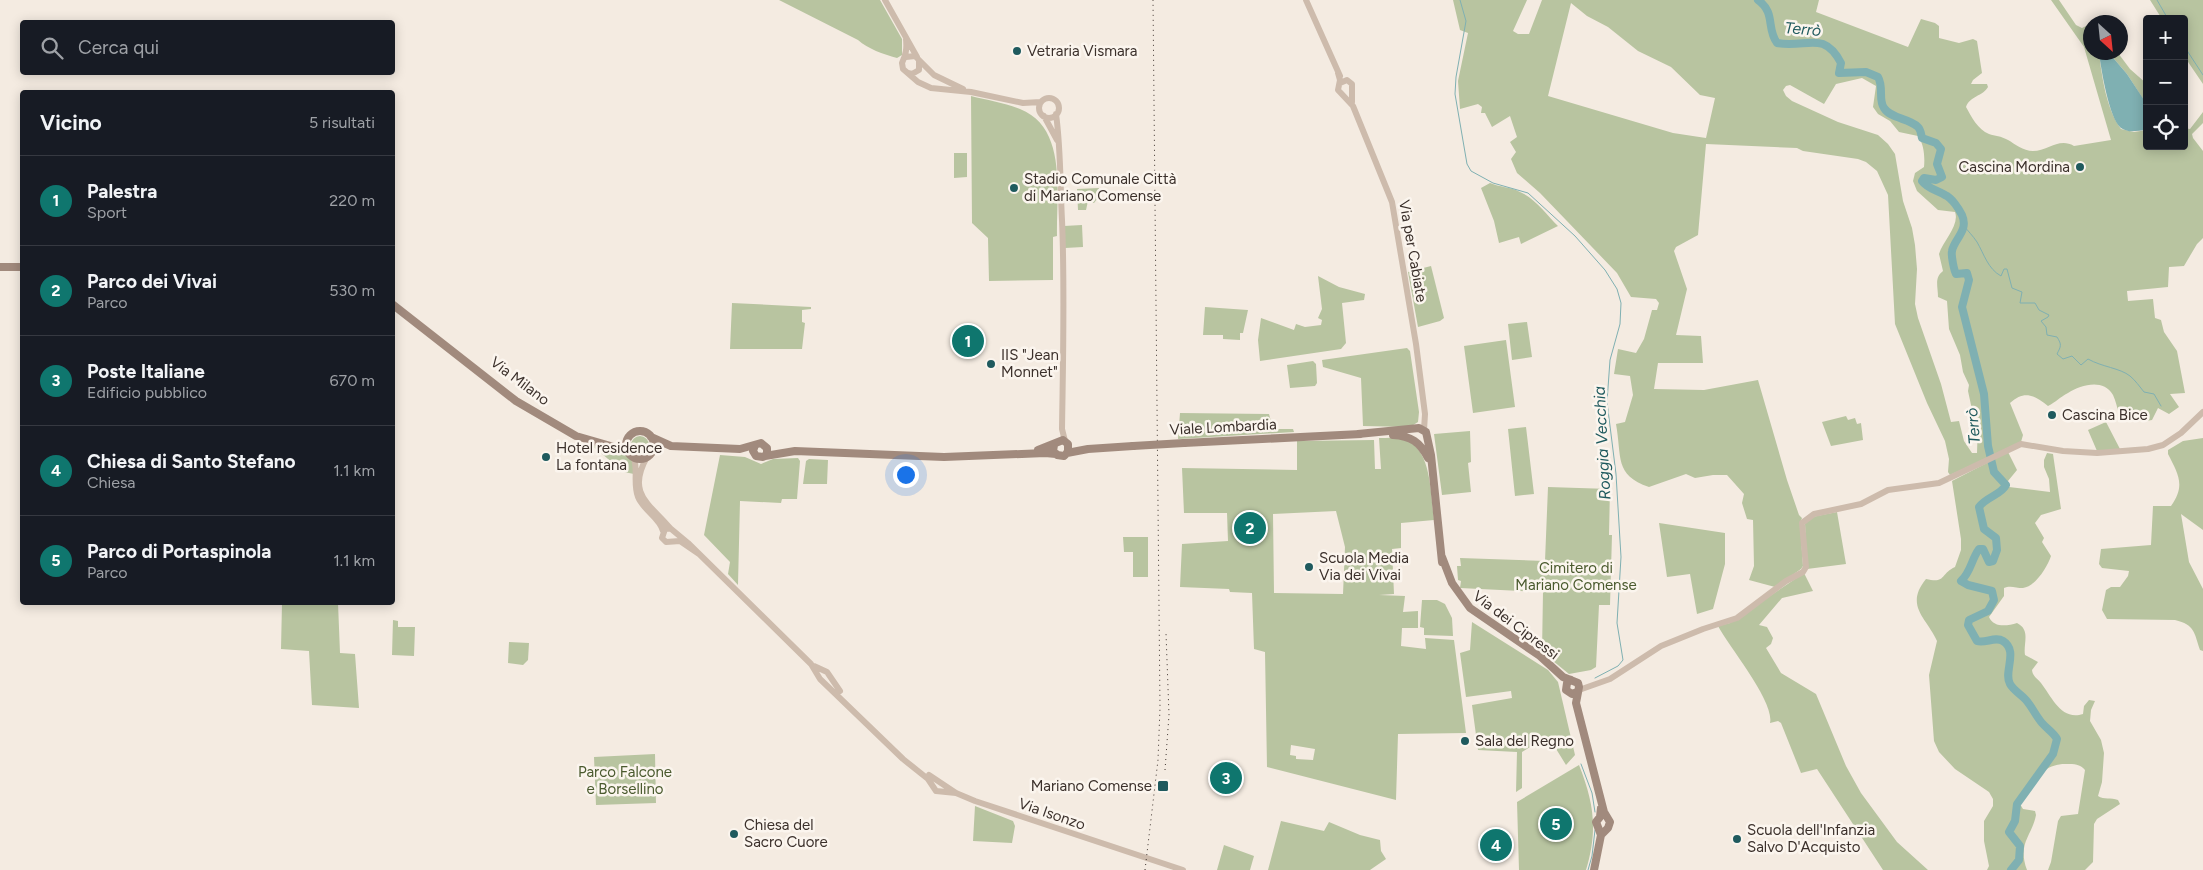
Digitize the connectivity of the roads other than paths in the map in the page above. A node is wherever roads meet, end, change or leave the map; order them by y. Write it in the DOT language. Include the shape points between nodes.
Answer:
graph roads {
  1 [pos="885,0"];
  2 [pos="1306,0"];
  3 [pos="906,39"];
  4 [pos="906,57"];
  5 [pos="917,58"];
  6 [pos="906,73"];
  7 [pos="1342,82"];
  8 [pos="971,92"];
  9 [pos="1348,94"];
  10 [pos="1041,102"];
  11 [pos="1023,103"];
  12 [pos="1056,114"];
  13 [pos="1043,115"];
  14 [pos="1061,151"];
  15 [pos="0,267"];
  16 [pos="20,267"];
  17 [pos="395,301"];
  18 [pos="395,306"];
  19 [pos="2203,412"];
  20 [pos="548,419"];
  21 [pos="1422,432"];
  22 [pos="1358,434"];
  23 [pos="629,437"];
  24 [pos="651,437"];
  25 [pos="1415,440"];
  26 [pos="602,443"];
  27 [pos="1061,443"];
  28 [pos="671,446"];
  29 [pos="755,446"];
  30 [pos="767,448"];
  31 [pos="740,449"];
  32 [pos="1088,450"];
  33 [pos="628,451"];
  34 [pos="785,452"];
  35 [pos="873,453"];
  36 [pos="754,454"];
  37 [pos="1056,454"];
  38 [pos="1067,454"];
  39 [pos="649,455"];
  40 [pos="765,456"];
  41 [pos="634,458"];
  42 [pos="1431,463"];
  43 [pos="663,531"];
  44 [pos="673,534"];
  45 [pos="1442,557"];
  46 [pos="1573,687"];
  47 [pos="1604,817"];
  48 [pos="1601,831"];
  49 [pos="1182,870"];
  50 [pos="1594,870"];
  1 -- 3 [label="street"];
  2 -- 7 [label="street"];
  3 -- 4 [label="street"];
  3 -- 5 [label="street"];
  4 -- 5 [label="street"];
  4 -- 6 [label="street" via="902,65"];
  5 -- 6 [label="street" via="918,70"];
  5 -- 8 [label="street" via="934,75"];
  6 -- 8 [label="street" via="928,87"];
  7 -- 9 [label="street" via="1339,91"];
  7 -- 9 [label="street" via="1352,84"];
  8 -- 11 [label="street"];
  9 -- 21 [label="street, Via per Cabiate" via="1392,202 1424,408"];
  10 -- 11 [label="street"];
  10 -- 12 [label="street" via="1049,98 1056,100 1059,108"];
  10 -- 13 [label="street" via="1039,109"];
  11 -- 13 [label="street"];
  12 -- 13 [label="street" via="1051,117"];
  12 -- 14 [label="street"];
  13 -- 14 [label="street"];
  14 -- 27 [label="street"];
  15 -- 16 [label="main road"];
  17 -- 20 [label="main road, Via Milano"];
  18 -- 20 [label="main road, Via Milano" via="505,394"];
  19 -- 46 [label="street" via="2170,442 2148,449 2097,454 2021,444 1939,483 1888,490 1861,504 1814,514 1802,523 1806,567 1803,572 1737,618 1669,642 1610,679"];
  20 -- 26 [label="main road" via="576,436"];
  21 -- 22 [label="main road, Viale Lombardia"];
  21 -- 25 [label="main road" via="1412,434"];
  21 -- 25 [label="main road" via="1422,442"];
  21 -- 42 [label="main road, Via dei Cipressi"];
  22 -- 25 [label="main road, Viale Lombardia" via="1398,435"];
  22 -- 32 [label="main road, Viale Lombardia, bridge"];
  23 -- 24 [label="main road" via="640,432"];
  23 -- 26 [label="main road"];
  23 -- 33 [label="main road"];
  24 -- 28 [label="main road"];
  24 -- 39 [label="main road" via="654,445"];
  25 -- 42 [label="main road, Via dei Cipressi"];
  26 -- 33 [label="main road"];
  27 -- 32 [label="main road, Viale Lombardia"];
  27 -- 35 [label="main road, Viale Lombardia" via="1037,450 1007,452"];
  27 -- 37 [label="main road" via="1054,451"];
  27 -- 38 [label="main road"];
  28 -- 31 [label="main road"];
  28 -- 39 [label="main road"];
  29 -- 30 [label="main road" via="761,443"];
  29 -- 31 [label="main road"];
  29 -- 36 [label="main road"];
  30 -- 34 [label="main road"];
  30 -- 40 [label="main road"];
  31 -- 36 [label="main road"];
  32 -- 38 [label="main road, Viale Lombardia"];
  33 -- 41 [label="main road"];
  34 -- 35 [label="main road, Viale Lombardia"];
  34 -- 40 [label="main road"];
  35 -- 37 [label="main road, Viale Lombardia" via="941,457"];
  36 -- 40 [label="main road"];
  37 -- 38 [label="main road, Viale Lombardia"];
  39 -- 41 [label="main road"];
  39 -- 44 [label="street" via="642,468 641,491 648,506"];
  41 -- 43 [label="street" via="638,496"];
  42 -- 45 [label="main road, Via dei Cipressi"];
  43 -- 44 [label="street"];
  43 -- 44 [label="street" via="664,541 670,542"];
  44 -- 49 [label="street, Via Isonzo" via="688,543 903,759 928,779 956,793"];
  45 -- 46 [label="main road, Via dei Cipressi" via="1452,584 1470,608 1540,656"];
  45 -- 46 [label="main road, Via dei Cipressi" via="1446,576 1464,606 1542,660"];
  46 -- 47 [label="main road"];
  47 -- 48 [label="main road" via="1596,822"];
  47 -- 48 [label="main road" via="1610,824"];
  48 -- 50 [label="main road"];
}
